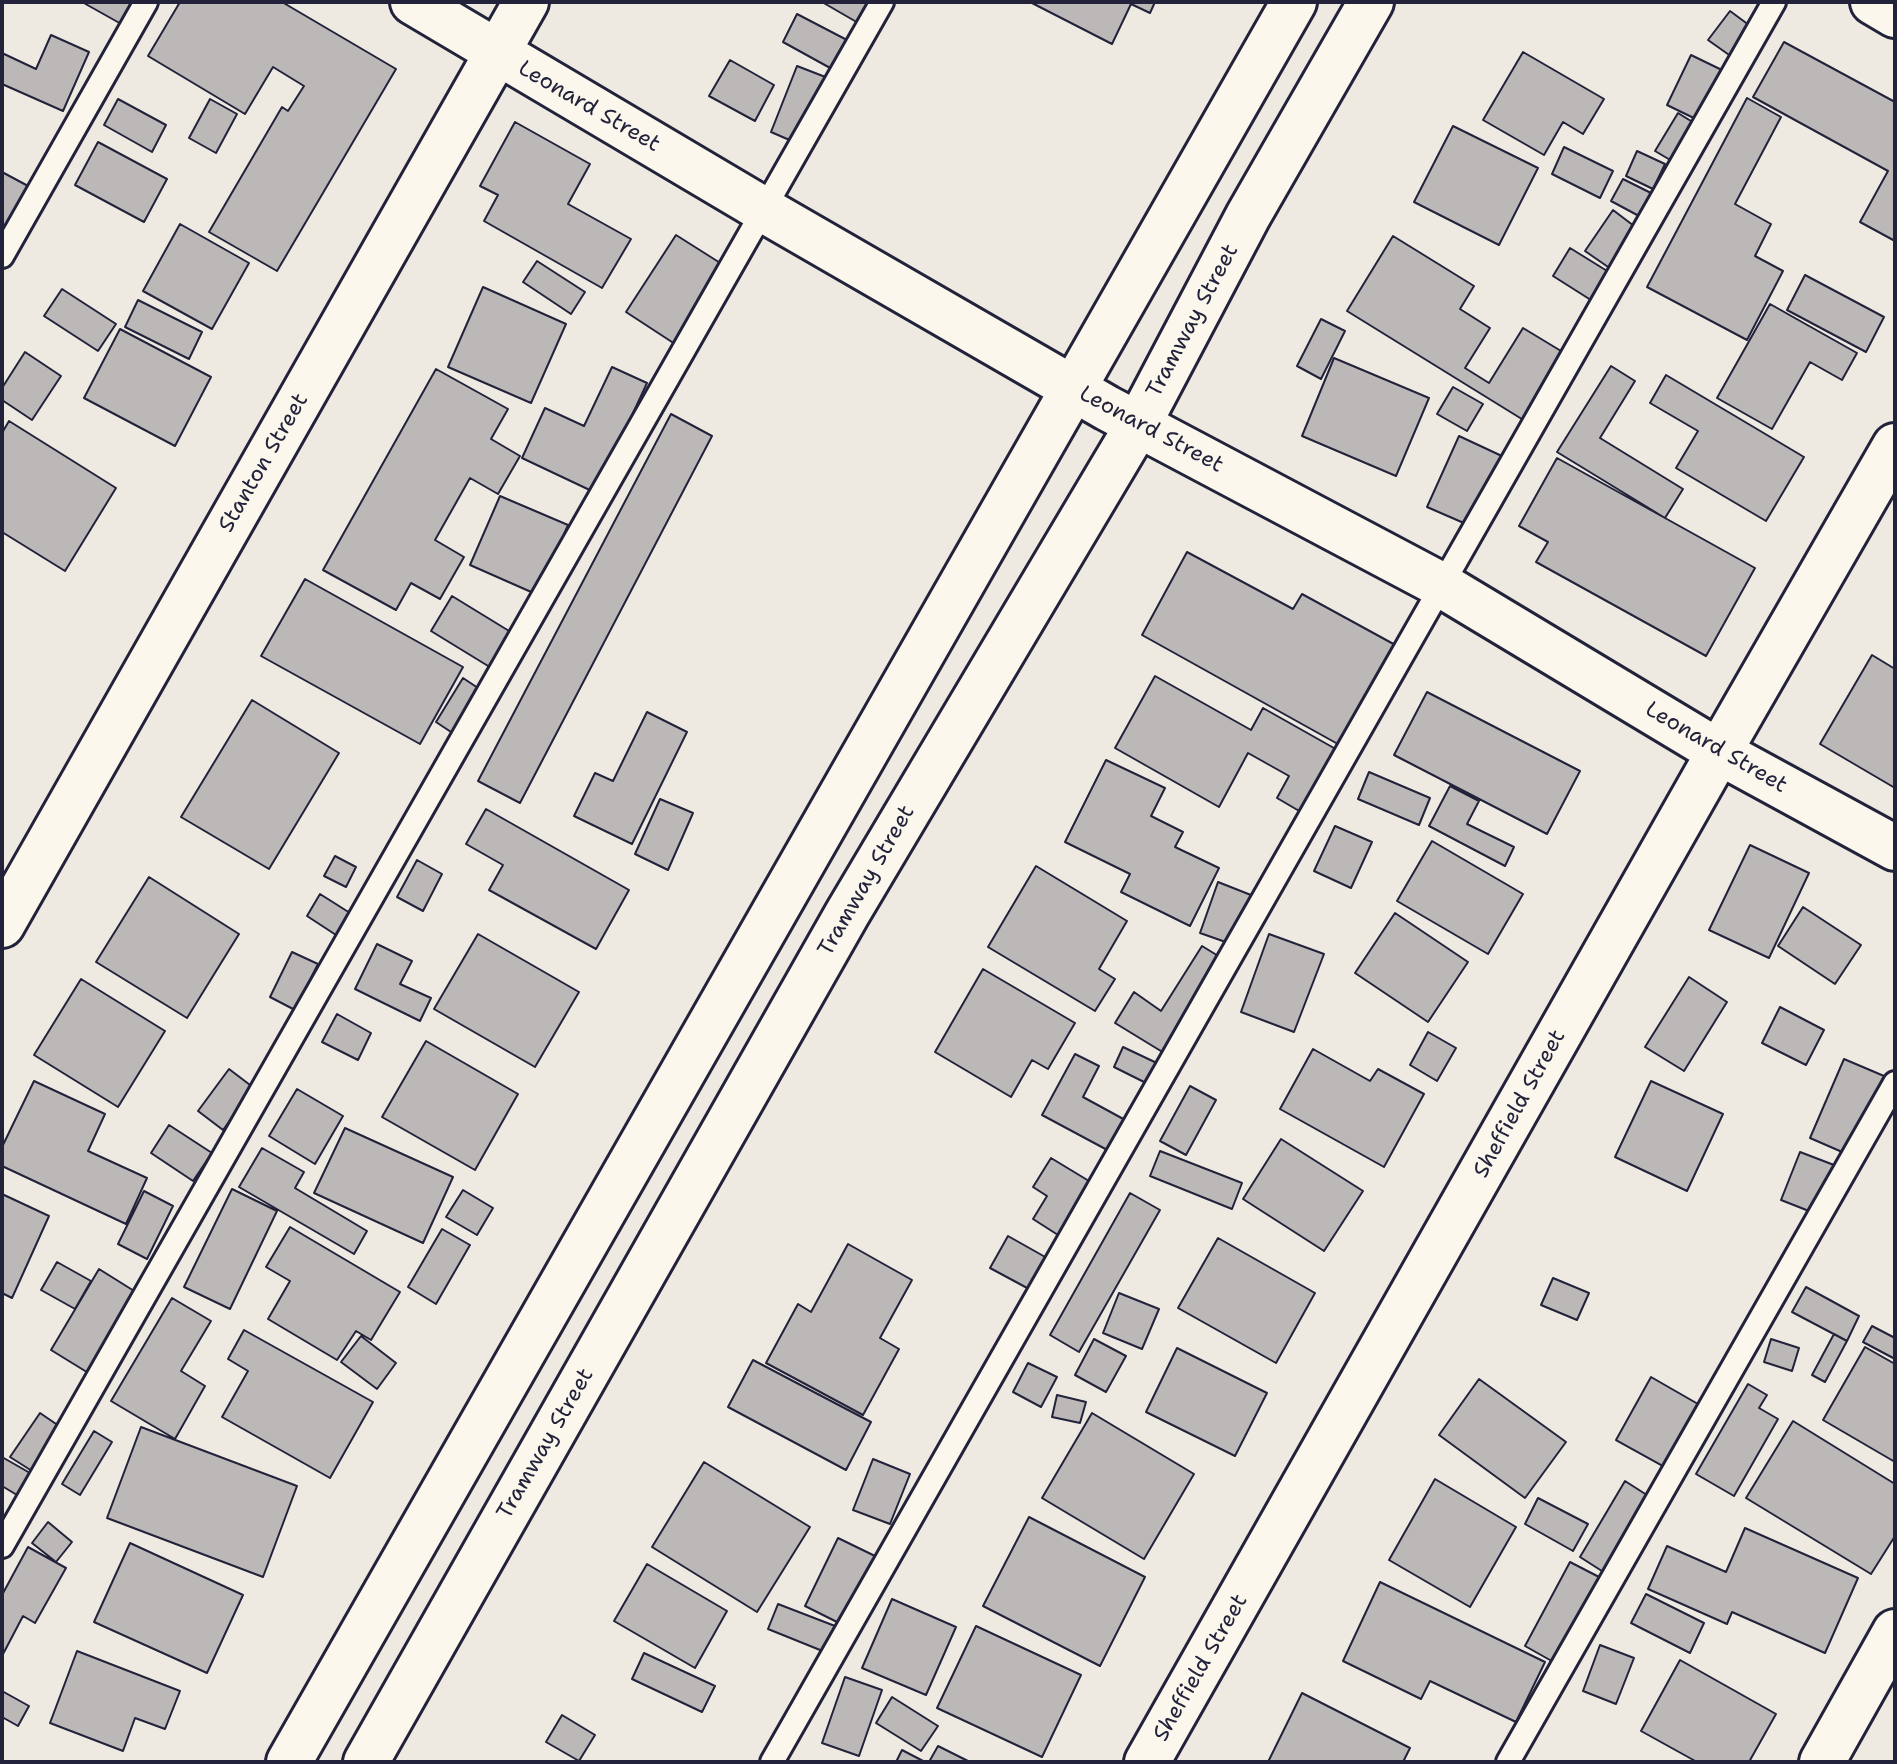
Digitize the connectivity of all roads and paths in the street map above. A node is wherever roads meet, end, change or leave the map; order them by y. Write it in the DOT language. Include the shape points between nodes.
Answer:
graph roads {
  1 [pos="146,2"];
  2 [pos="413,2"];
  3 [pos="526,2"];
  4 [pos="882,2"];
  5 [pos="1294,2"];
  6 [pos="1371,2"];
  7 [pos="1774,2"];
  8 [pos="1873,2"];
  9 [pos="1895,15"];
  10 [pos="497,53"];
  11 [pos="764,210"];
  12 [pos="2,256"];
  13 [pos="1074,389"];
  14 [pos="1139,423"];
  15 [pos="1895,446"];
  16 [pos="1443,586"];
  17 [pos="1719,752"];
  18 [pos="1895,848"];
  19 [pos="794,880"];
  20 [pos="847,914"];
  21 [pos="2,925"];
  22 [pos="1895,1083"];
  23 [pos="508,1381"];
  24 [pos="567,1407"];
  25 [pos="2,1546"];
  26 [pos="1895,1632"];
  27 [pos="289,1762"];
  28 [pos="366,1762"];
  29 [pos="772,1762"];
  30 [pos="1147,1762"];
  31 [pos="1508,1762"];
  32 [pos="1822,1762"];
  1 -- 12 [label="lane"];
  2 -- 10 [label="street, Leonard Street"];
  3 -- 10 [label="street, Stanton Street"];
  4 -- 11 [label="lane"];
  5 -- 13 [label="street"];
  6 -- 14 [label="street, Tramway Street" via="1248,216"];
  7 -- 16 [label="lane"];
  8 -- 9 [label="street"];
  10 -- 11 [label="street, Leonard Street"];
  10 -- 21 [label="street, Stanton Street"];
  11 -- 13 [label="street, Leonard Street"];
  11 -- 25 [label="lane"];
  13 -- 14 [label="street, Leonard Street"];
  13 -- 19 [label="street"];
  14 -- 16 [label="street, Leonard Street"];
  14 -- 20 [label="street, Tramway Street"];
  15 -- 17 [label="street, Sheffield Street"];
  16 -- 17 [label="street, Leonard Street"];
  16 -- 29 [label="lane"];
  17 -- 18 [label="street, Leonard Street"];
  17 -- 30 [label="street, Sheffield Street"];
  19 -- 20 [label="street"];
  19 -- 23 [label="street"];
  20 -- 24 [label="street, Tramway Street"];
  22 -- 31 [label="lane"];
  23 -- 24 [label="street"];
  23 -- 27 [label="street"];
  24 -- 28 [label="street, Tramway Street"];
  26 -- 32 [label="street"];
}
